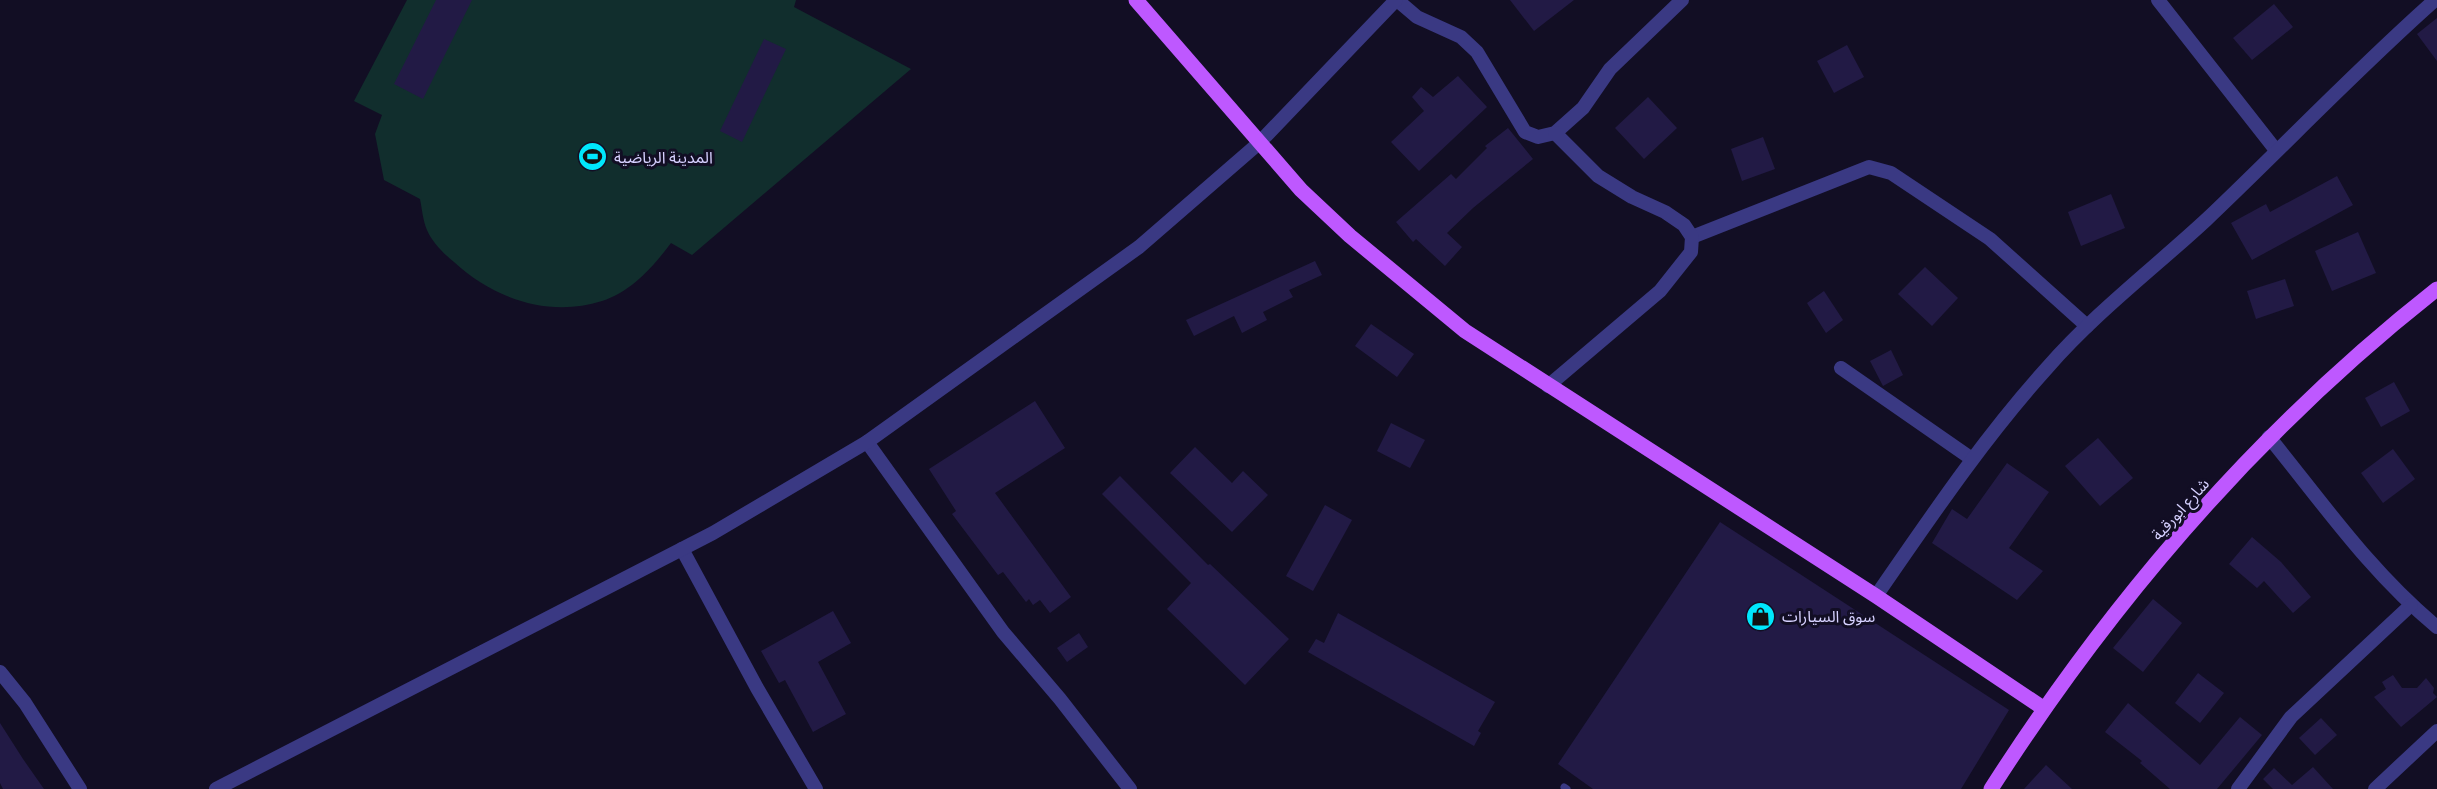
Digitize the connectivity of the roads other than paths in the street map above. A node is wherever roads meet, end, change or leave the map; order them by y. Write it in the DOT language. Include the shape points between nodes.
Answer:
graph roads {
  1 [pos="1136,0"];
  2 [pos="1396,0"];
  3 [pos="1682,0"];
  4 [pos="2158,0"];
  5 [pos="2435,0"];
  6 [pos="1555,133"];
  7 [pos="1259,143"];
  8 [pos="2275,149"];
  9 [pos="1692,237"];
  10 [pos="2437,289"];
  11 [pos="2086,326"];
  12 [pos="1841,368"];
  13 [pos="1548,386"];
  14 [pos="2269,437"];
  15 [pos="867,442"];
  16 [pos="1972,459"];
  17 [pos="682,549"];
  18 [pos="1876,596"];
  19 [pos="2410,605"];
  20 [pos="2437,627"];
  21 [pos="0,672"];
  22 [pos="2043,708"];
  23 [pos="2437,731"];
  24 [pos="81,789"];
  25 [pos="216,789"];
  26 [pos="816,789"];
  27 [pos="1130,789"];
  28 [pos="1991,789"];
  29 [pos="2238,789"];
  30 [pos="2375,789"];
  1 -- 7 [label="main road"];
  2 -- 6 [label="street" via="1417,16 1461,38 1477,52 1525,132 1538,137"];
  2 -- 7 [label="street"];
  3 -- 6 [label="street" via="1610,69 1583,108"];
  4 -- 8 [label="street"];
  5 -- 8 [label="street"];
  6 -- 9 [label="street" via="1599,176 1665,212 1684,225"];
  7 -- 13 [label="main road" via="1350,236 1465,331"];
  7 -- 15 [label="street" via="1139,247"];
  8 -- 11 [label="street" via="2207,219"];
  9 -- 11 [label="street" via="1869,167 1878,168 1990,239"];
  9 -- 13 [label="street" via="1691,252 1660,291"];
  10 -- 14 [label="main road, شارع ابورقية" via="2395,322"];
  11 -- 16 [label="street"];
  12 -- 16 [label="street"];
  13 -- 18 [label="main road"];
  14 -- 19 [label="street"];
  14 -- 22 [label="main road, شارع ابورقية" via="2145,576"];
  15 -- 17 [label="street"];
  15 -- 27 [label="street" via="1003,632"];
  16 -- 18 [label="street"];
  17 -- 25 [label="street"];
  17 -- 26 [label="street"];
  18 -- 22 [label="main road"];
  19 -- 20 [label="street"];
  19 -- 29 [label="street" via="2291,717"];
  21 -- 24 [label="street"];
  22 -- 28 [label="main road, شارع ابورقية"];
  23 -- 30 [label="street"];
}
